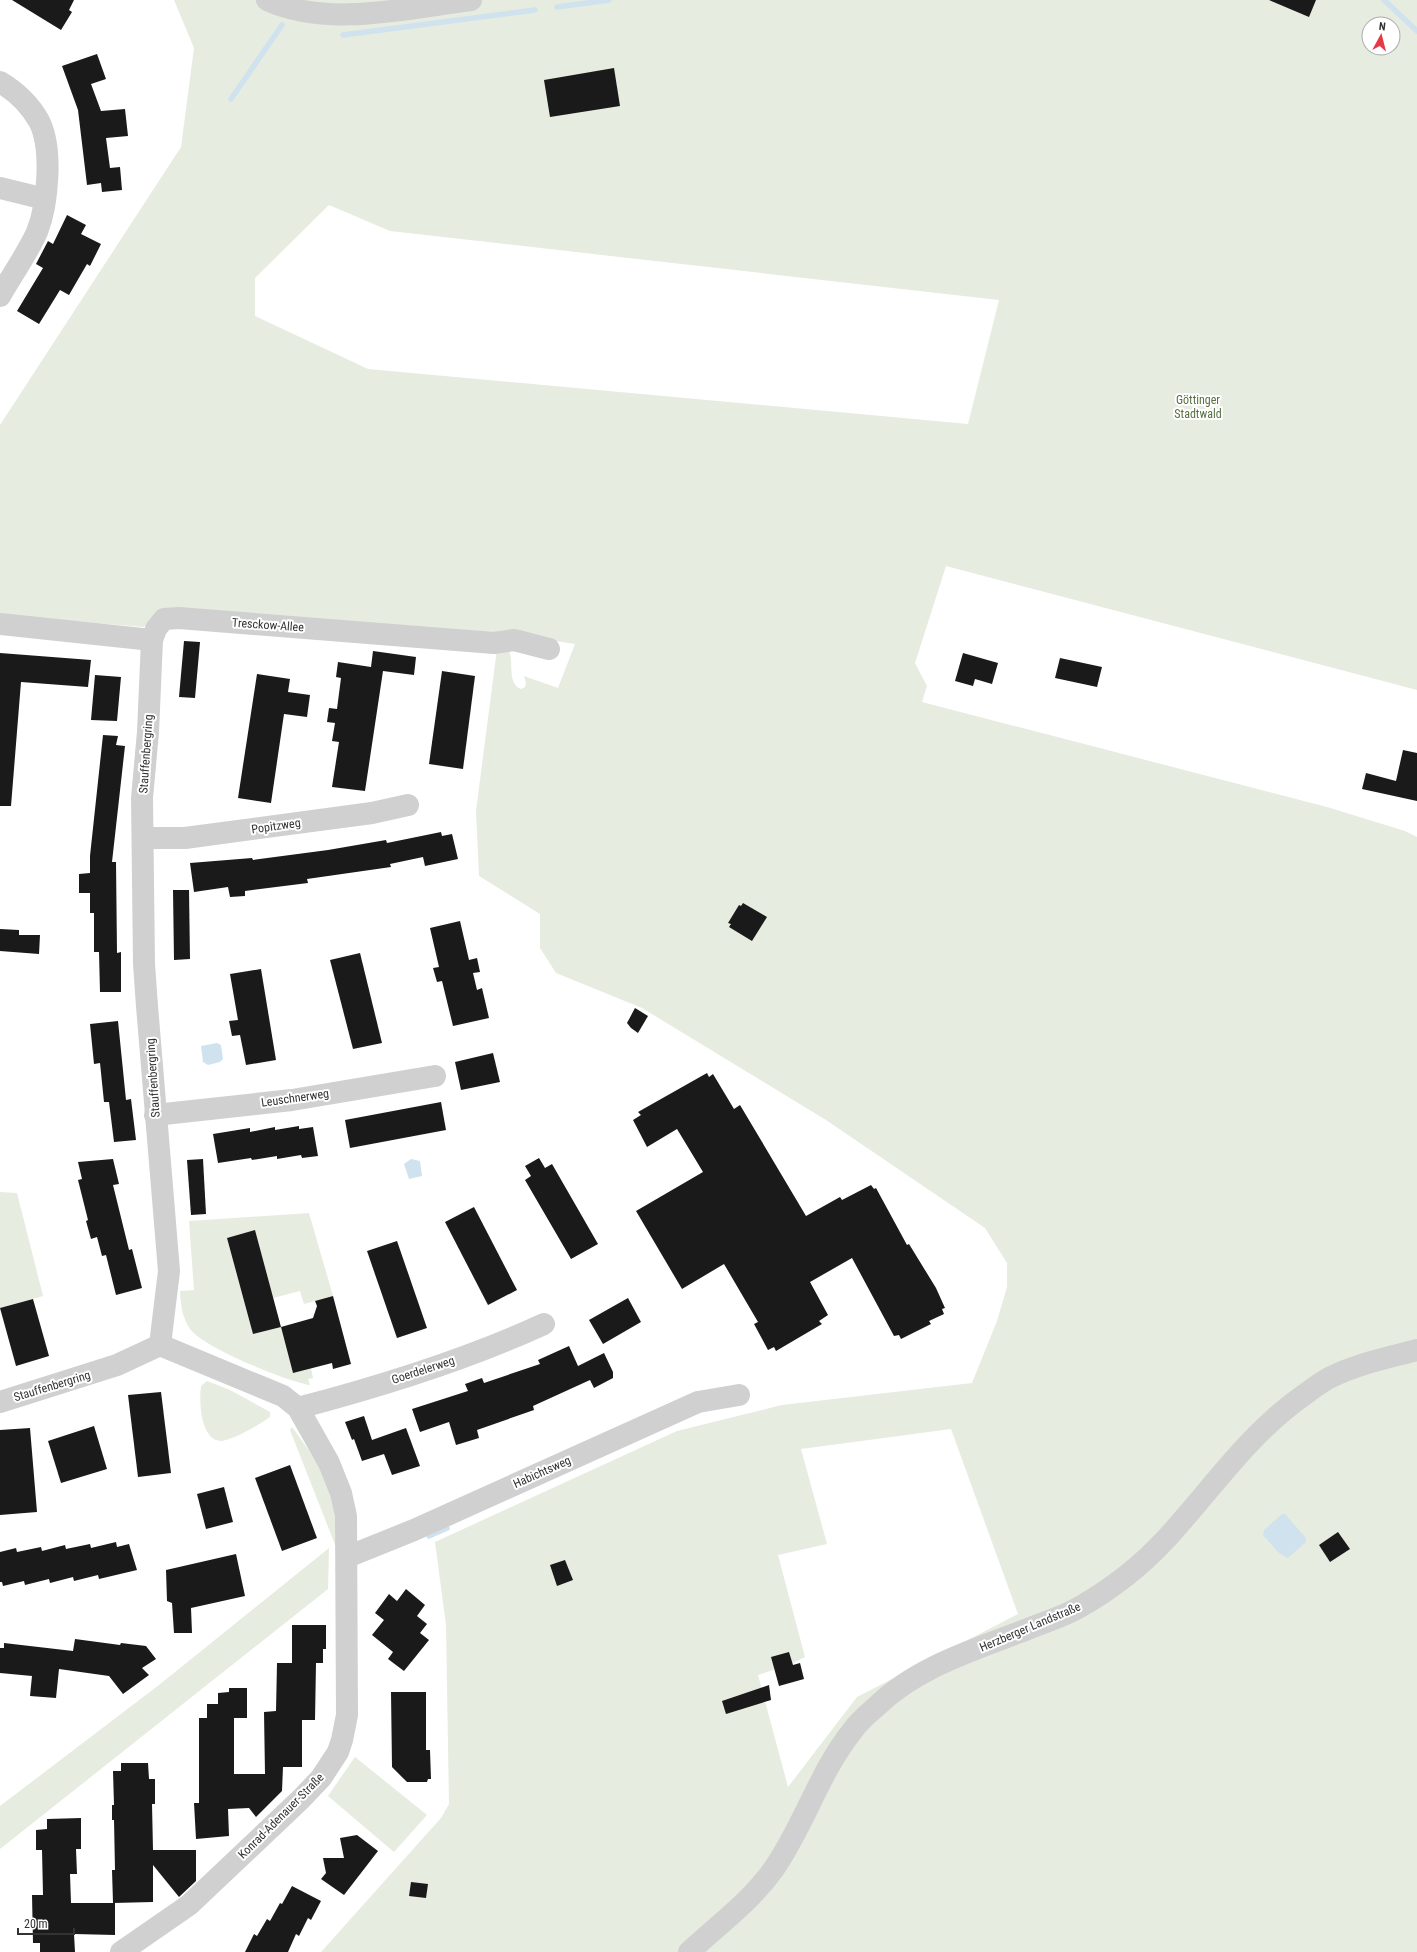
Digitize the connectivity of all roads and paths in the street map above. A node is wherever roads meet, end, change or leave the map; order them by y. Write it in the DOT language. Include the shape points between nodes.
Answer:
graph roads {
  1 [pos="267,0"];
  2 [pos="471,0"];
  3 [pos="0,82"];
  4 [pos="0,188"];
  5 [pos="45,199"];
  6 [pos="0,296"];
  7 [pos="0,624"];
  8 [pos="152,640"];
  9 [pos="548,648"];
  10 [pos="408,805"];
  11 [pos="143,838"];
  12 [pos="434,1076"];
  13 [pos="155,1115"];
  14 [pos="544,1324"];
  15 [pos="160,1345"];
  16 [pos="1417,1350"];
  17 [pos="739,1395"];
  18 [pos="0,1402"];
  19 [pos="298,1408"];
  20 [pos="347,1557"];
  21 [pos="121,1952"];
  22 [pos="689,1952"];
  1 -- 2 [label="street" via="291,9 333,14"];
  3 -- 5 [label="street" via="12,90 39,121 46,143 48,171"];
  4 -- 5 [label="street"];
  5 -- 6 [label="street" via="37,232"];
  7 -- 8 [label="street"];
  8 -- 9 [label="street, Tresckow-Allee" via="164,619 179,618 494,643 514,640"];
  8 -- 11 [label="street, Stauffenbergring" via="142,798"];
  10 -- 11 [label="street, Popitzweg" via="364,814 185,838"];
  11 -- 13 [label="street, Stauffenbergring" via="144,964"];
  12 -- 13 [label="street, Leuschnerweg" via="292,1100"];
  13 -- 15 [label="street, Stauffenbergring" via="169,1271"];
  14 -- 19 [label="street, Goerdelerweg" via="447,1363"];
  15 -- 18 [label="street, Stauffenbergring" via="117,1365"];
  15 -- 19 [label="street" via="283,1396"];
  16 -- 22 [label="street, Herzberger Landstraße" via="1368,1362 1328,1379 1290,1405 1240,1452 1166,1539 1109,1588 1076,1609 940,1664 911,1679 879,1703 853,1729 831,1762 773,1870 754,1893"];
  17 -- 20 [label="street, Habichtsweg" via="698,1402 414,1530"];
  19 -- 20 [label="street" via="329,1463 341,1493 346,1516"];
  20 -- 21 [label="street, Konrad-Adenauer-Straße" via="347,1715 338,1752 321,1778 301,1799 189,1906"];
}
